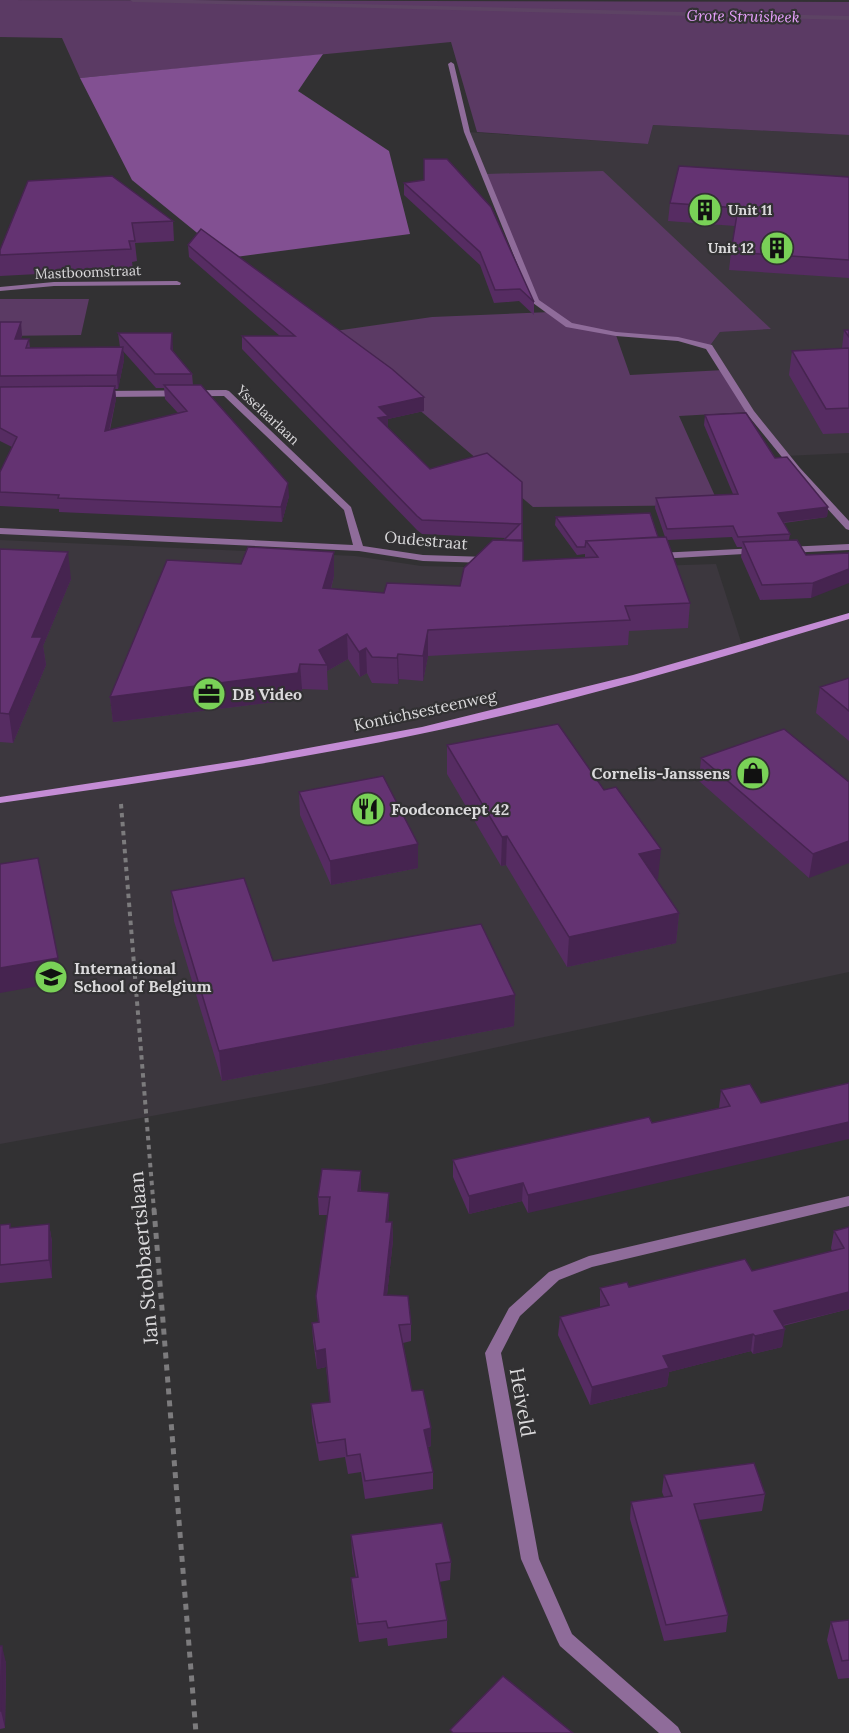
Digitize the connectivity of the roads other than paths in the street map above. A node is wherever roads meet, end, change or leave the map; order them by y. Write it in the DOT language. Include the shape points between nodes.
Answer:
graph roads {
  1 [pos="451,64"];
  2 [pos="177,283"];
  3 [pos="0,289"];
  4 [pos="95,394"];
  5 [pos="849,527"];
  6 [pos="0,531"];
  7 [pos="849,547"];
  8 [pos="359,548"];
  9 [pos="777,550"];
  10 [pos="765,551"];
  11 [pos="649,556"];
  12 [pos="501,560"];
  13 [pos="849,616"];
  14 [pos="0,800"];
  15 [pos="849,1201"];
  16 [pos="672,1733"];
  1 -- 5 [label="street" via="467,132 536,301 570,325 708,346 750,412"];
  2 -- 3 [label="street, Mastboomstraat" via="54,284"];
  4 -- 8 [label="street, Ysselaarlaan" via="226,393 348,508"];
  6 -- 8 [label="street, Oudestraat"];
  7 -- 9 [label="street"];
  8 -- 12 [label="street, Oudestraat" via="423,558"];
  10 -- 11 [label="street"];
  13 -- 14 [label="street, Kontichsesteenweg" via="722,655 463,721 279,758"];
  15 -- 16 [label="street, Heiveld" via="589,1262 554,1276 514,1312 493,1353 530,1559 566,1640"];
}
